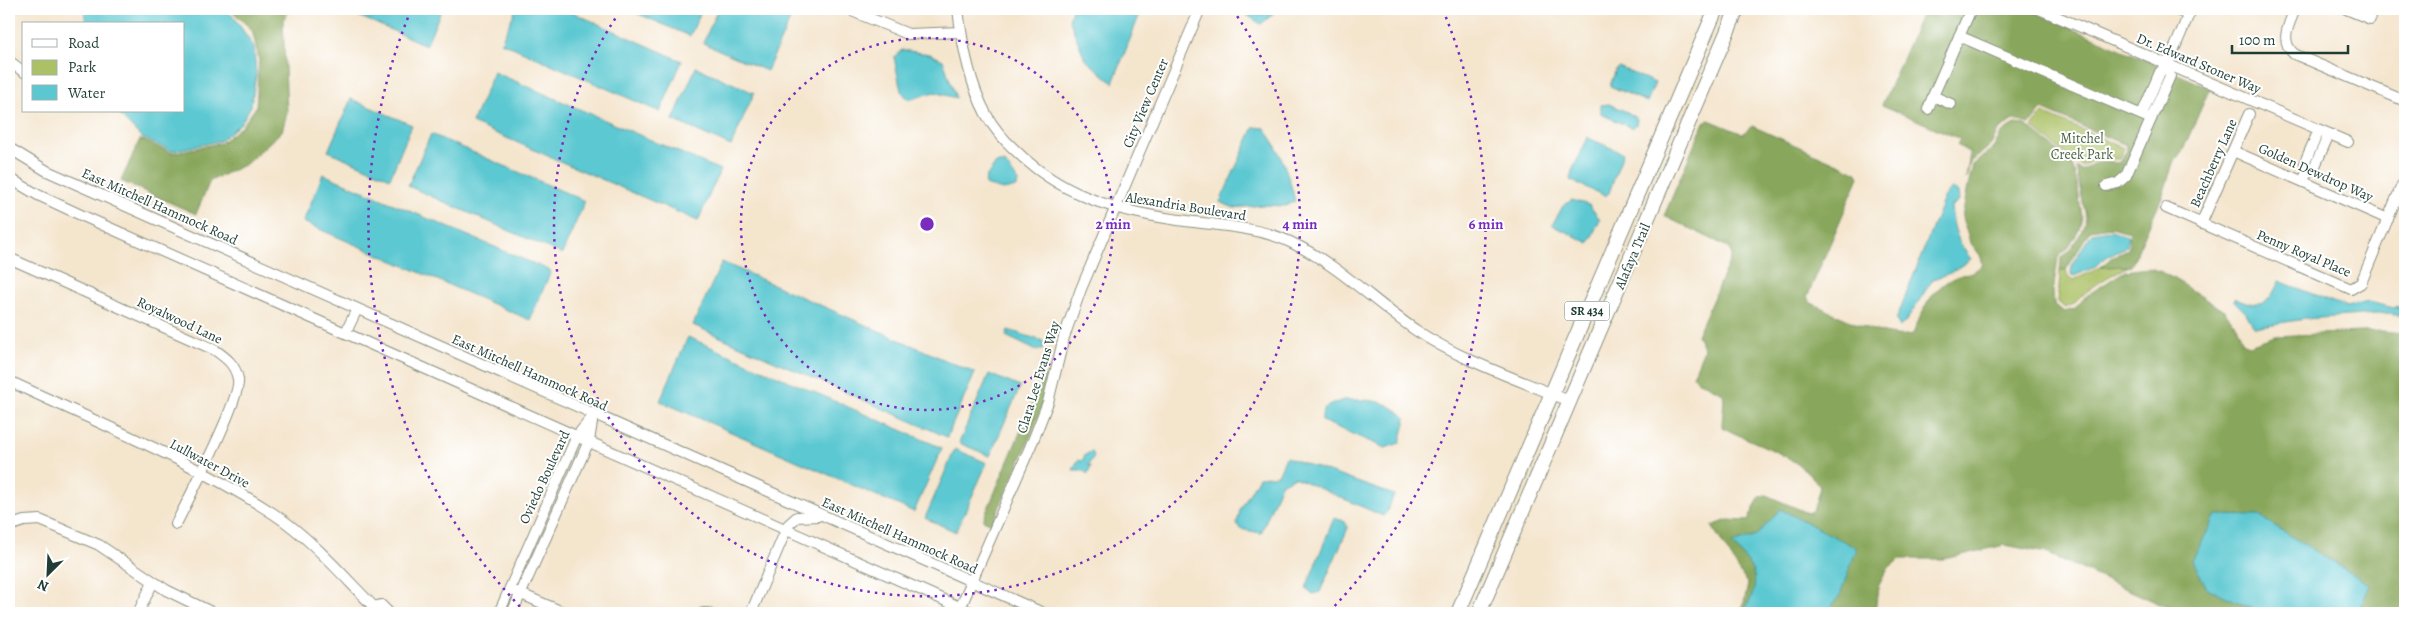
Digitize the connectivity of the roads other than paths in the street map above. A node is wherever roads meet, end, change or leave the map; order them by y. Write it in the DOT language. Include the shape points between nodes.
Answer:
graph roads {
  1 [pos="847,9"];
  2 [pos="958,9"];
  3 [pos="1200,9"];
  4 [pos="1716,9"];
  5 [pos="1736,9"];
  6 [pos="1971,9"];
  7 [pos="2039,9"];
  8 [pos="2173,9"];
  9 [pos="2296,9"];
  10 [pos="2346,9"];
  11 [pos="2190,12"];
  12 [pos="2370,19"];
  13 [pos="961,32"];
  14 [pos="1959,36"];
  15 [pos="9,61"];
  16 [pos="2168,64"];
  17 [pos="22,71"];
  18 [pos="1933,96"];
  19 [pos="2405,101"];
  20 [pos="1951,104"];
  21 [pos="1928,109"];
  22 [pos="2249,114"];
  23 [pos="2147,116"];
  24 [pos="2319,130"];
  25 [pos="2329,134"];
  26 [pos="2348,142"];
  27 [pos="9,148"];
  28 [pos="2233,151"];
  29 [pos="2314,156"];
  30 [pos="2305,177"];
  31 [pos="9,178"];
  32 [pos="2402,185"];
  33 [pos="2106,186"];
  34 [pos="1116,208"];
  35 [pos="2166,208"];
  36 [pos="2388,218"];
  37 [pos="2201,224"];
  38 [pos="9,258"];
  39 [pos="357,309"];
  40 [pos="346,332"];
  41 [pos="9,381"];
  42 [pos="1551,394"];
  43 [pos="1569,402"];
  44 [pos="594,415"];
  45 [pos="577,436"];
  46 [pos="589,441"];
  47 [pos="202,472"];
  48 [pos="824,517"];
  49 [pos="1498,517"];
  50 [pos="176,524"];
  51 [pos="9,526"];
  52 [pos="786,530"];
  53 [pos="970,581"];
  54 [pos="153,582"];
  55 [pos="1492,585"];
  56 [pos="509,588"];
  57 [pos="521,594"];
  58 [pos="372,610"];
  59 [pos="959,611"];
  60 [pos="138,613"];
  61 [pos="213,613"];
  62 [pos="389,613"];
  63 [pos="499,613"];
  64 [pos="512,613"];
  65 [pos="565,613"];
  66 [pos="703,613"];
  67 [pos="708,613"];
  68 [pos="751,613"];
  69 [pos="973,613"];
  70 [pos="1043,613"];
  71 [pos="1458,613"];
  72 [pos="1479,613"];
  1 -- 13 [label="street" via="908,34"];
  2 -- 13 [label="street, Alexandria Boulevard"];
  3 -- 34 [label="street, City View Center"];
  4 -- 42 [label="main road, Alafaya Trail / SR 434"];
  5 -- 43 [label="main road, Alafaya Trail / SR 434"];
  6 -- 14 [label="street"];
  7 -- 16 [label="street, Dr. Edward Stoner Way"];
  8 -- 11 [label="street"];
  9 -- 19 [label="street" via="2285,38 2294,54"];
  10 -- 12 [label="street"];
  11 -- 16 [label="street"];
  13 -- 34 [label="street, Alexandria Boulevard" via="970,71 986,115 1009,145 1052,182"];
  14 -- 18 [label="street"];
  14 -- 23 [label="street"];
  15 -- 17 [label="street"];
  16 -- 23 [label="street" via="2160,72 2158,91"];
  16 -- 24 [label="street, Dr. Edward Stoner Way"];
  18 -- 20 [label="street"];
  18 -- 21 [label="street"];
  22 -- 28 [label="street, Beachberry Lane"];
  23 -- 33 [label="street" via="2126,176 2118,183"];
  24 -- 25 [label="street, Dr. Edward Stoner Way"];
  24 -- 29 [label="street"];
  25 -- 26 [label="street, Dr. Edward Stoner Way"];
  25 -- 29 [label="street"];
  27 -- 39 [label="street, East Mitchell Hammock Road" via="47,171"];
  28 -- 30 [label="street, Golden Dewdrop Way"];
  28 -- 37 [label="street, Beachberry Lane"];
  29 -- 30 [label="street"];
  30 -- 36 [label="street, Golden Dewdrop Way"];
  31 -- 40 [label="street" via="83,216"];
  32 -- 36 [label="street, Penny Royal Place"];
  34 -- 42 [label="street, Alexandria Boulevard" via="1262,232 1287,240 1330,263 1416,331 1442,346"];
  34 -- 53 [label="street, Clara Lee Evans Way" via="1064,337 1048,402 1034,438"];
  35 -- 37 [label="street, Penny Royal Place"];
  36 -- 37 [label="street, Penny Royal Place" via="2361,283 2351,289"];
  38 -- 47 [label="street, Royalwood Lane" via="215,350 232,362 239,381"];
  39 -- 40 [label="street"];
  39 -- 44 [label="street, East Mitchell Hammock Road"];
  40 -- 45 [label="street"];
  41 -- 47 [label="street, Lullwater Drive"];
  42 -- 43 [label="street, Alexandria Boulevard"];
  42 -- 49 [label="main road, Alafaya Trail / SR 434"];
  43 -- 55 [label="main road, Alafaya Trail / SR 434"];
  44 -- 45 [label="street, Oviedo Boulevard"];
  44 -- 46 [label="street, Oviedo Boulevard"];
  44 -- 48 [label="street, East Mitchell Hammock Road"];
  45 -- 46 [label="street"];
  45 -- 56 [label="street, Oviedo Boulevard"];
  46 -- 52 [label="street"];
  46 -- 57 [label="street, Oviedo Boulevard"];
  47 -- 50 [label="street, Royalwood Lane"];
  47 -- 58 [label="street, Lullwater Drive" via="275,515 314,546"];
  48 -- 52 [label="street" via="810,515 797,518"];
  48 -- 53 [label="street, East Mitchell Hammock Road"];
  49 -- 55 [label="main road" via="1501,533 1488,568"];
  49 -- 71 [label="main road, Alafaya Trail / SR 434"];
  51 -- 54 [label="street" via="40,520 99,545"];
  52 -- 59 [label="street"];
  52 -- 68 [label="street"];
  53 -- 59 [label="street, Clara Lee Evans Way"];
  53 -- 70 [label="street, East Mitchell Hammock Road"];
  54 -- 60 [label="street"];
  54 -- 61 [label="street"];
  55 -- 72 [label="main road, Alafaya Trail / SR 434"];
  56 -- 57 [label="street"];
  56 -- 63 [label="street, Oviedo Boulevard"];
  57 -- 64 [label="street, Oviedo Boulevard"];
  57 -- 65 [label="street"];
  58 -- 62 [label="street, Lullwater Drive" via="384,607"];
  59 -- 69 [label="street"];
  66 -- 67 [label="street"];
}
